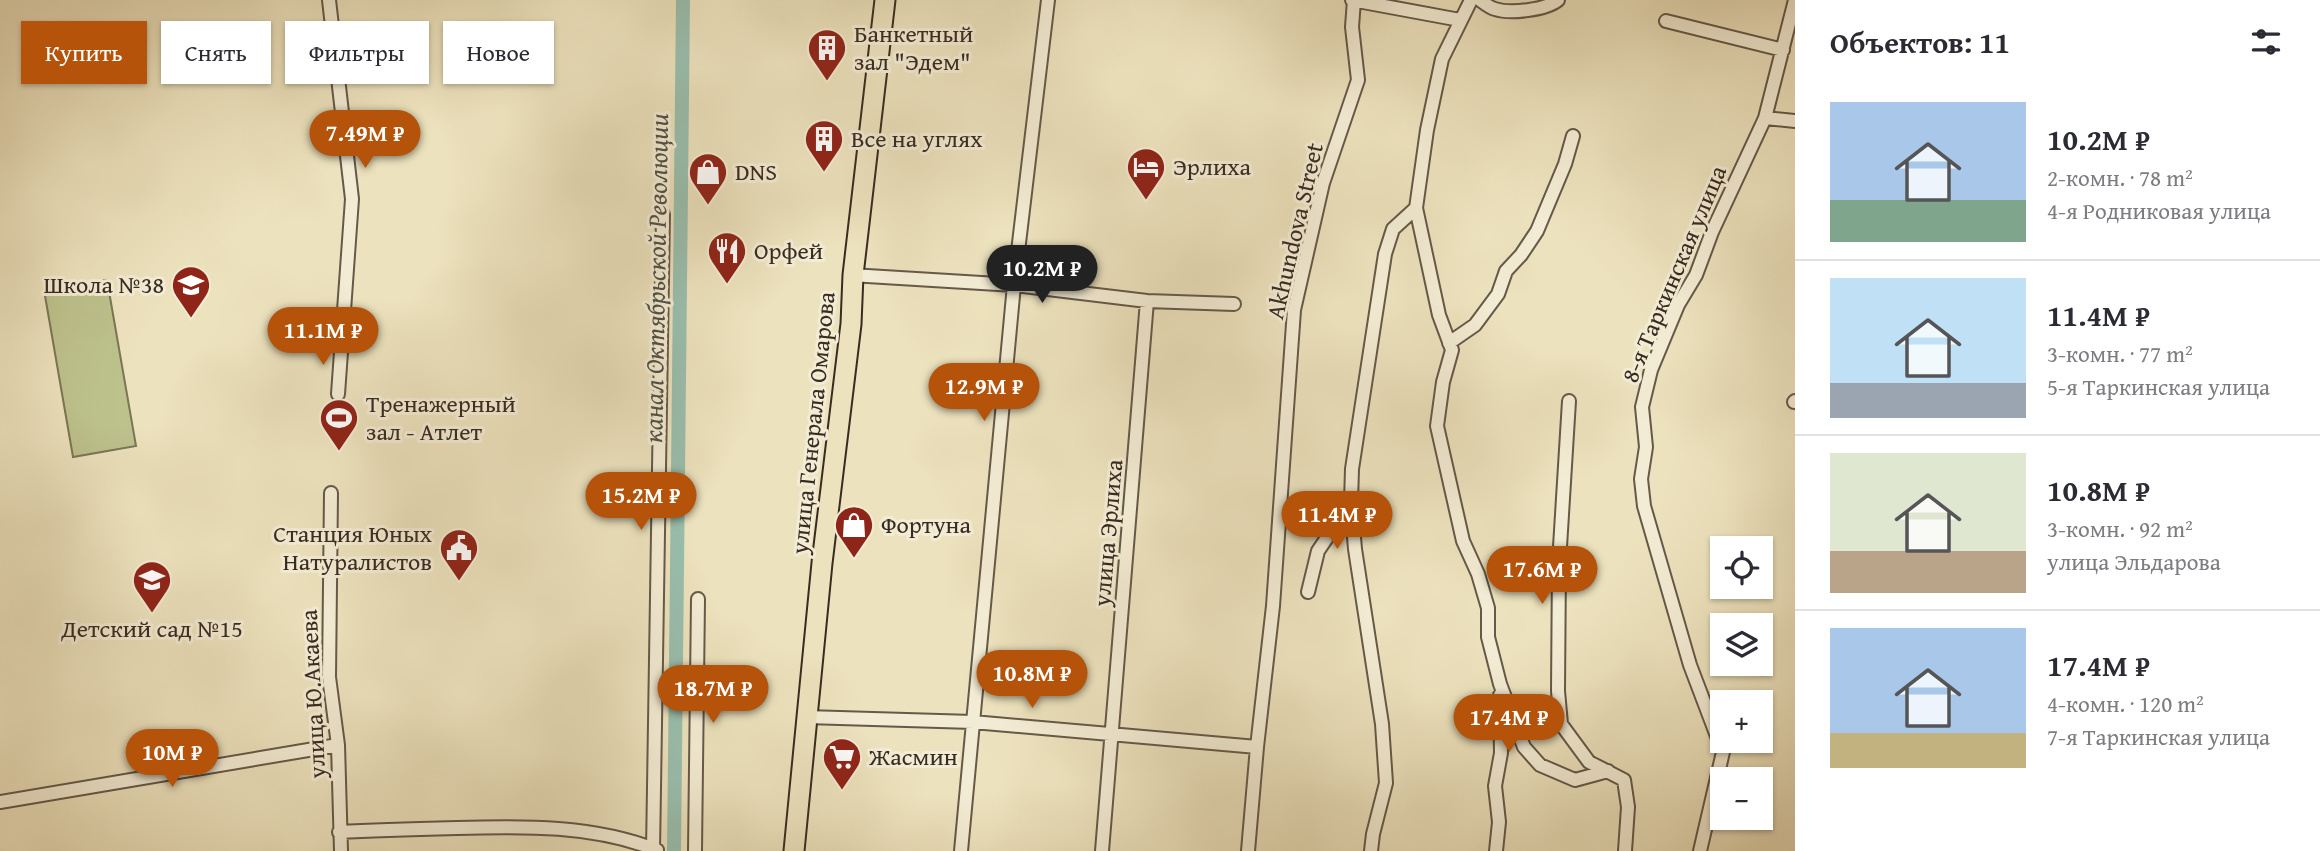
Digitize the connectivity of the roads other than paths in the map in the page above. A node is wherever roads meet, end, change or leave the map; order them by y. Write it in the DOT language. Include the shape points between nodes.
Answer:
graph roads {
  1 [pos="329,0"];
  2 [pos="882,0"];
  3 [pos="1048,0"];
  4 [pos="1353,0"];
  5 [pos="1471,0"];
  6 [pos="1480,0"];
  7 [pos="1558,0"];
  8 [pos="1795,0"];
  9 [pos="1460,20"];
  10 [pos="1666,21"];
  11 [pos="1783,50"];
  12 [pos="1765,118"];
  13 [pos="1795,121"];
  14 [pos="1573,136"];
  15 [pos="1416,208"];
  16 [pos="663,214"];
  17 [pos="852,275"];
  18 [pos="1014,285"];
  19 [pos="1147,301"];
  20 [pos="1234,304"];
  21 [pos="1449,343"];
  22 [pos="338,394"];
  23 [pos="1569,401"];
  24 [pos="331,493"];
  25 [pos="1351,502"];
  26 [pos="1308,592"];
  27 [pos="698,598"];
  28 [pos="1500,684"];
  29 [pos="807,717"];
  30 [pos="974,722"];
  31 [pos="1113,734"];
  32 [pos="338,745"];
  33 [pos="1257,747"];
  34 [pos="1608,771"];
  35 [pos="0,802"];
  36 [pos="339,832"];
  37 [pos="655,850"];
  38 [pos="341,851"];
  39 [pos="695,851"];
  40 [pos="794,851"];
  41 [pos="961,851"];
  42 [pos="1101,851"];
  43 [pos="1248,851"];
  44 [pos="1371,851"];
  45 [pos="1496,851"];
  46 [pos="1625,851"];
  47 [pos="1700,851"];
  1 -- 22 [label="street" via="352,199"];
  2 -- 17 [label="main road, улица Генерала Омарова"];
  3 -- 18 [label="street"];
  4 -- 9 [label="street"];
  4 -- 33 [label="street, Akhundova Street" via="1358,80 1323,183 1294,310 1273,606"];
  5 -- 9 [label="street"];
  6 -- 7 [label="street" via="1494,9 1526,10"];
  8 -- 11 [label="street, 8-я Таркинская улица"];
  9 -- 15 [label="street" via="1442,59"];
  10 -- 11 [label="street"];
  11 -- 12 [label="street, 8-я Таркинская улица"];
  12 -- 13 [label="street"];
  12 -- 47 [label="street, 8-я Таркинская улица" via="1678,306 1651,370 1642,407 1644,506 1690,666 1723,752"];
  14 -- 21 [label="street" via="1537,231 1506,271 1498,293 1475,325"];
  15 -- 21 [label="street"];
  15 -- 25 [label="street" via="1393,229 1385,254 1358,418"];
  16 -- 37 [label="street"];
  17 -- 18 [label="street"];
  17 -- 29 [label="main road, улица Генерала Омарова" via="851,324"];
  18 -- 19 [label="street"];
  18 -- 30 [label="street"];
  19 -- 20 [label="street"];
  19 -- 31 [label="street, улица Эрлиха"];
  21 -- 28 [label="street" via="1452,350 1437,426 1462,541 1488,608 1488,637"];
  23 -- 34 [label="street" via="1559,563 1560,724 1589,762"];
  24 -- 32 [label="street, улица Ю.Акаева" via="328,677"];
  25 -- 26 [label="street" via="1318,551"];
  25 -- 44 [label="street" via="1386,783"];
  27 -- 39 [label="street"];
  28 -- 34 [label="street" via="1524,747 1539,765 1575,780"];
  28 -- 45 [label="street"];
  29 -- 30 [label="street"];
  29 -- 40 [label="main road, улица Генерала Омарова"];
  30 -- 31 [label="street"];
  30 -- 41 [label="street"];
  31 -- 33 [label="street"];
  31 -- 42 [label="street, улица Эрлиха"];
  32 -- 35 [label="street"];
  32 -- 36 [label="street, улица Ю.Акаева"];
  33 -- 43 [label="street, Akhundova Street"];
  34 -- 46 [label="street" via="1624,780 1628,807"];
  36 -- 37 [label="street" via="522,826 570,830 642,843"];
  36 -- 38 [label="street, улица Ю.Акаева"];
}
